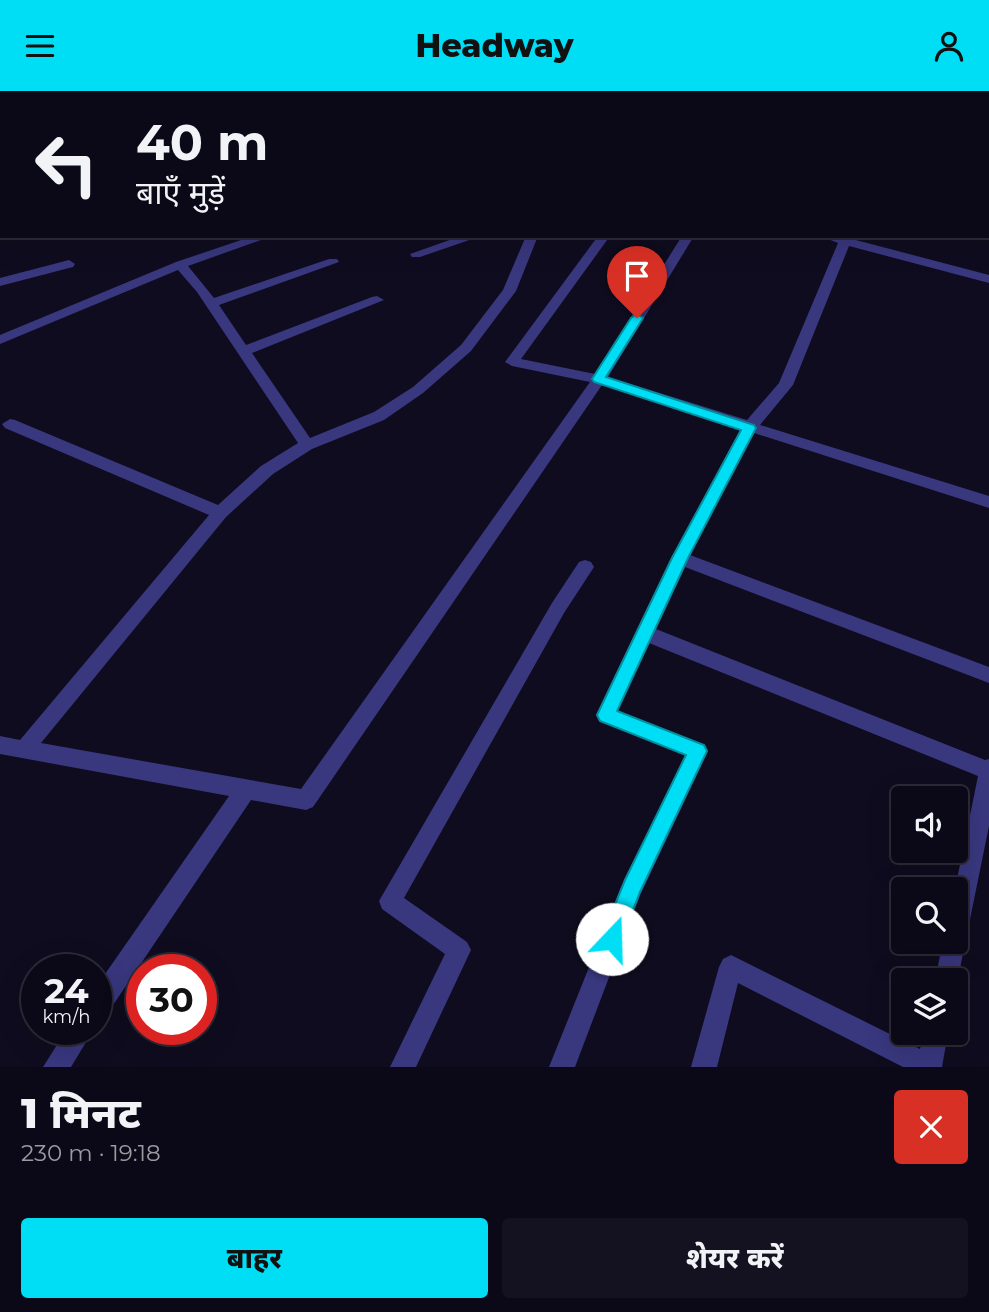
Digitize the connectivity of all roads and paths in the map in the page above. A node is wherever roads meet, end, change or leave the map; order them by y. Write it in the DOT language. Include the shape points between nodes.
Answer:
graph roads {
  1 [pos="260,238"];
  2 [pos="468,238"];
  3 [pos="531,238"];
  4 [pos="603,238"];
  5 [pos="687,238"];
  6 [pos="846,239"];
  7 [pos="416,254"];
  8 [pos="333,262"];
  9 [pos="69,264"];
  10 [pos="180,265"];
  11 [pos="989,279"];
  12 [pos="0,282"];
  13 [pos="377,300"];
  14 [pos="211,304"];
  15 [pos="0,340"];
  16 [pos="243,351"];
  17 [pos="598,379"];
  18 [pos="10,424"];
  19 [pos="749,428"];
  20 [pos="307,446"];
  21 [pos="989,502"];
  22 [pos="220,513"];
  23 [pos="680,558"];
  24 [pos="585,566"];
  25 [pos="645,633"];
  26 [pos="989,675"];
  27 [pos="0,745"];
  28 [pos="24,749"];
  29 [pos="989,770"];
  30 [pos="246,789"];
  31 [pos="968,877"];
  32 [pos="112,985"];
  33 [pos="71,1045"];
  34 [pos="934,1045"];
  35 [pos="56,1067"];
  36 [pos="403,1067"];
  37 [pos="562,1067"];
  38 [pos="704,1067"];
  39 [pos="929,1067"];
  1 -- 10 [label="street"];
  2 -- 7 [label="street"];
  3 -- 20 [label="street" via="509,291 466,348 418,390 379,416"];
  4 -- 17 [label="street" via="512,362"];
  5 -- 17 [label="street"];
  6 -- 11 [label="street"];
  6 -- 19 [label="street" via="786,384"];
  8 -- 14 [label="street"];
  9 -- 12 [label="street"];
  10 -- 14 [label="street"];
  10 -- 15 [label="street"];
  13 -- 16 [label="street"];
  14 -- 16 [label="street"];
  16 -- 20 [label="street"];
  17 -- 19 [label="street"];
  17 -- 30 [label="street" via="306,800"];
  18 -- 22 [label="street"];
  19 -- 21 [label="street"];
  19 -- 23 [label="street"];
  20 -- 22 [label="street" via="267,470"];
  22 -- 28 [label="street"];
  23 -- 25 [label="street"];
  23 -- 26 [label="street"];
  24 -- 36 [label="street" via="390,901 459,950"];
  25 -- 29 [label="street"];
  25 -- 37 [label="street" via="606,715 698,751 632,888"];
  27 -- 28 [label="street"];
  28 -- 30 [label="street"];
  29 -- 31 [label="street"];
  30 -- 32 [label="street"];
  33 -- 35 [label="street"];
  34 -- 39 [label="street"];
  38 -- 39 [label="street" via="731,967"];
}
